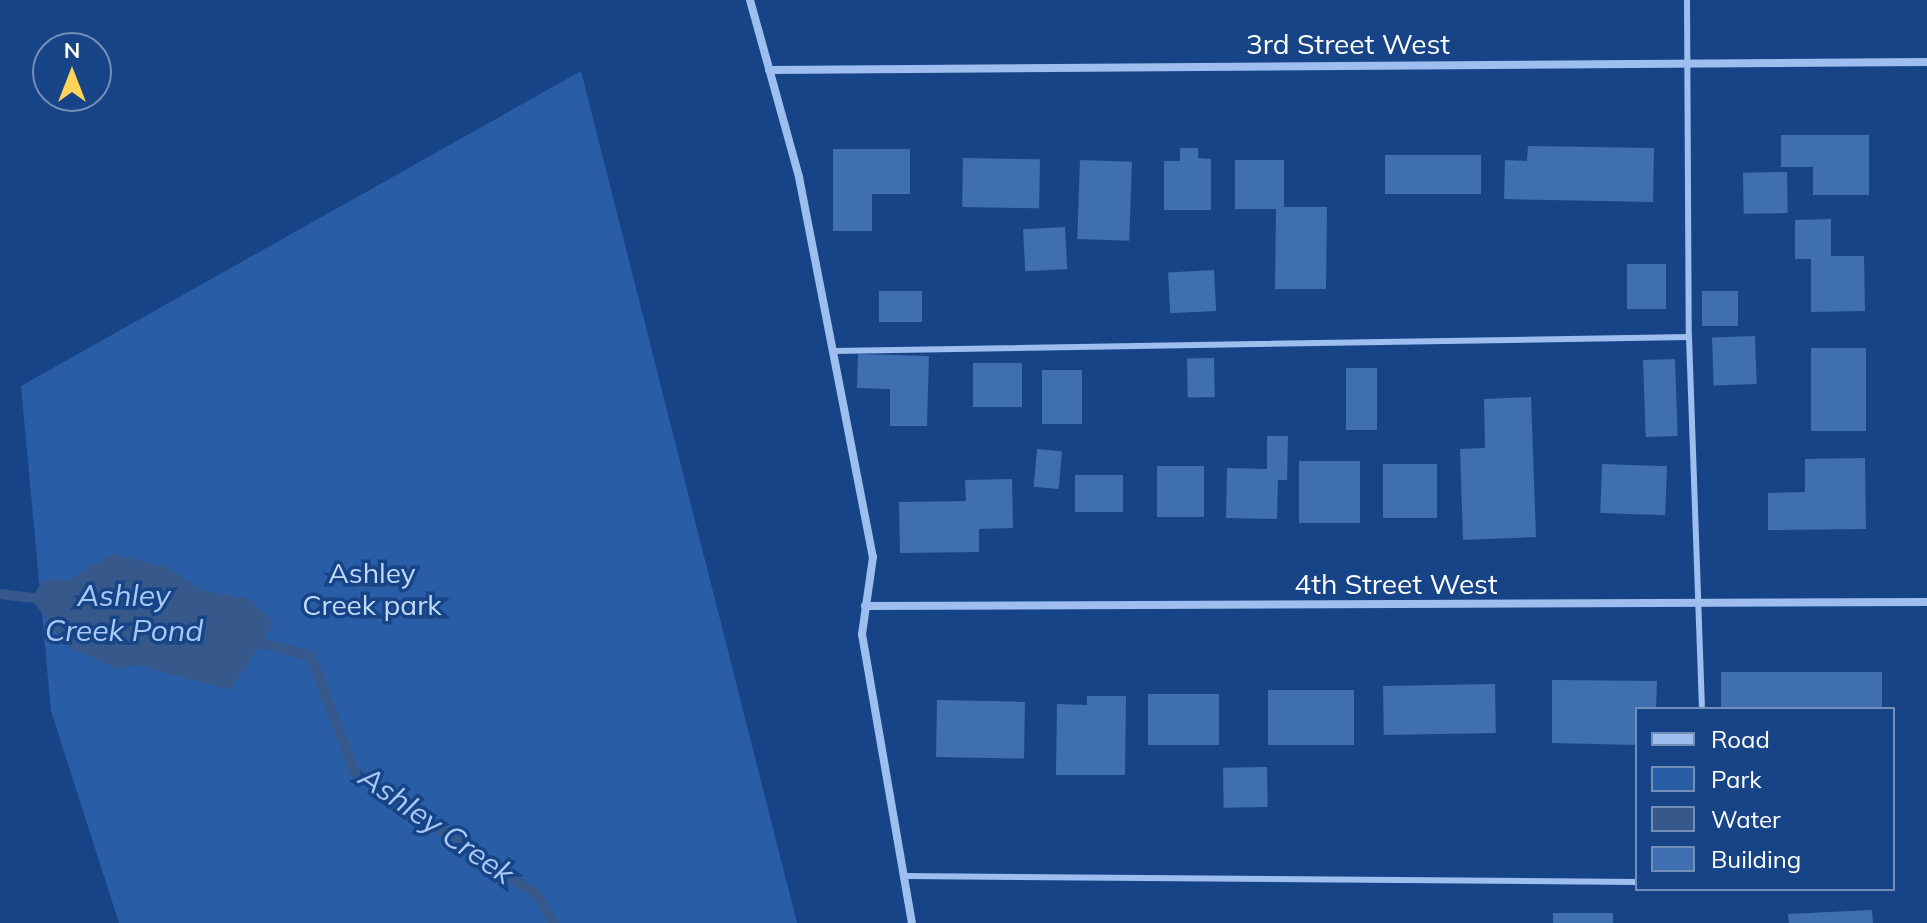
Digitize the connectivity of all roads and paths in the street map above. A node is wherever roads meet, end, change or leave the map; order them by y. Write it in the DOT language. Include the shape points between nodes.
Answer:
graph roads {
  1 [pos="750,0"];
  2 [pos="1687,0"];
  3 [pos="1927,62"];
  4 [pos="1689,64"];
  5 [pos="769,70"];
  6 [pos="1689,337"];
  7 [pos="833,351"];
  8 [pos="1927,602"];
  9 [pos="865,606"];
  10 [pos="1695,606"];
  11 [pos="1702,707"];
  12 [pos="904,876"];
  13 [pos="1635,882"];
  14 [pos="912,923"];
  1 -- 5 [label="street"];
  2 -- 4 [label="lane"];
  3 -- 4 [label="street, 3rd Street West"];
  4 -- 5 [label="street, 3rd Street West"];
  4 -- 6 [label="lane"];
  5 -- 7 [label="street" via="799,177"];
  6 -- 7 [label="lane"];
  6 -- 10 [label="lane"];
  7 -- 9 [label="street" via="873,557"];
  8 -- 10 [label="street, 4th Street West"];
  9 -- 10 [label="street, 4th Street West"];
  9 -- 12 [label="street" via="862,634"];
  10 -- 11 [label="lane"];
  12 -- 13 [label="lane"];
  12 -- 14 [label="street"];
}
